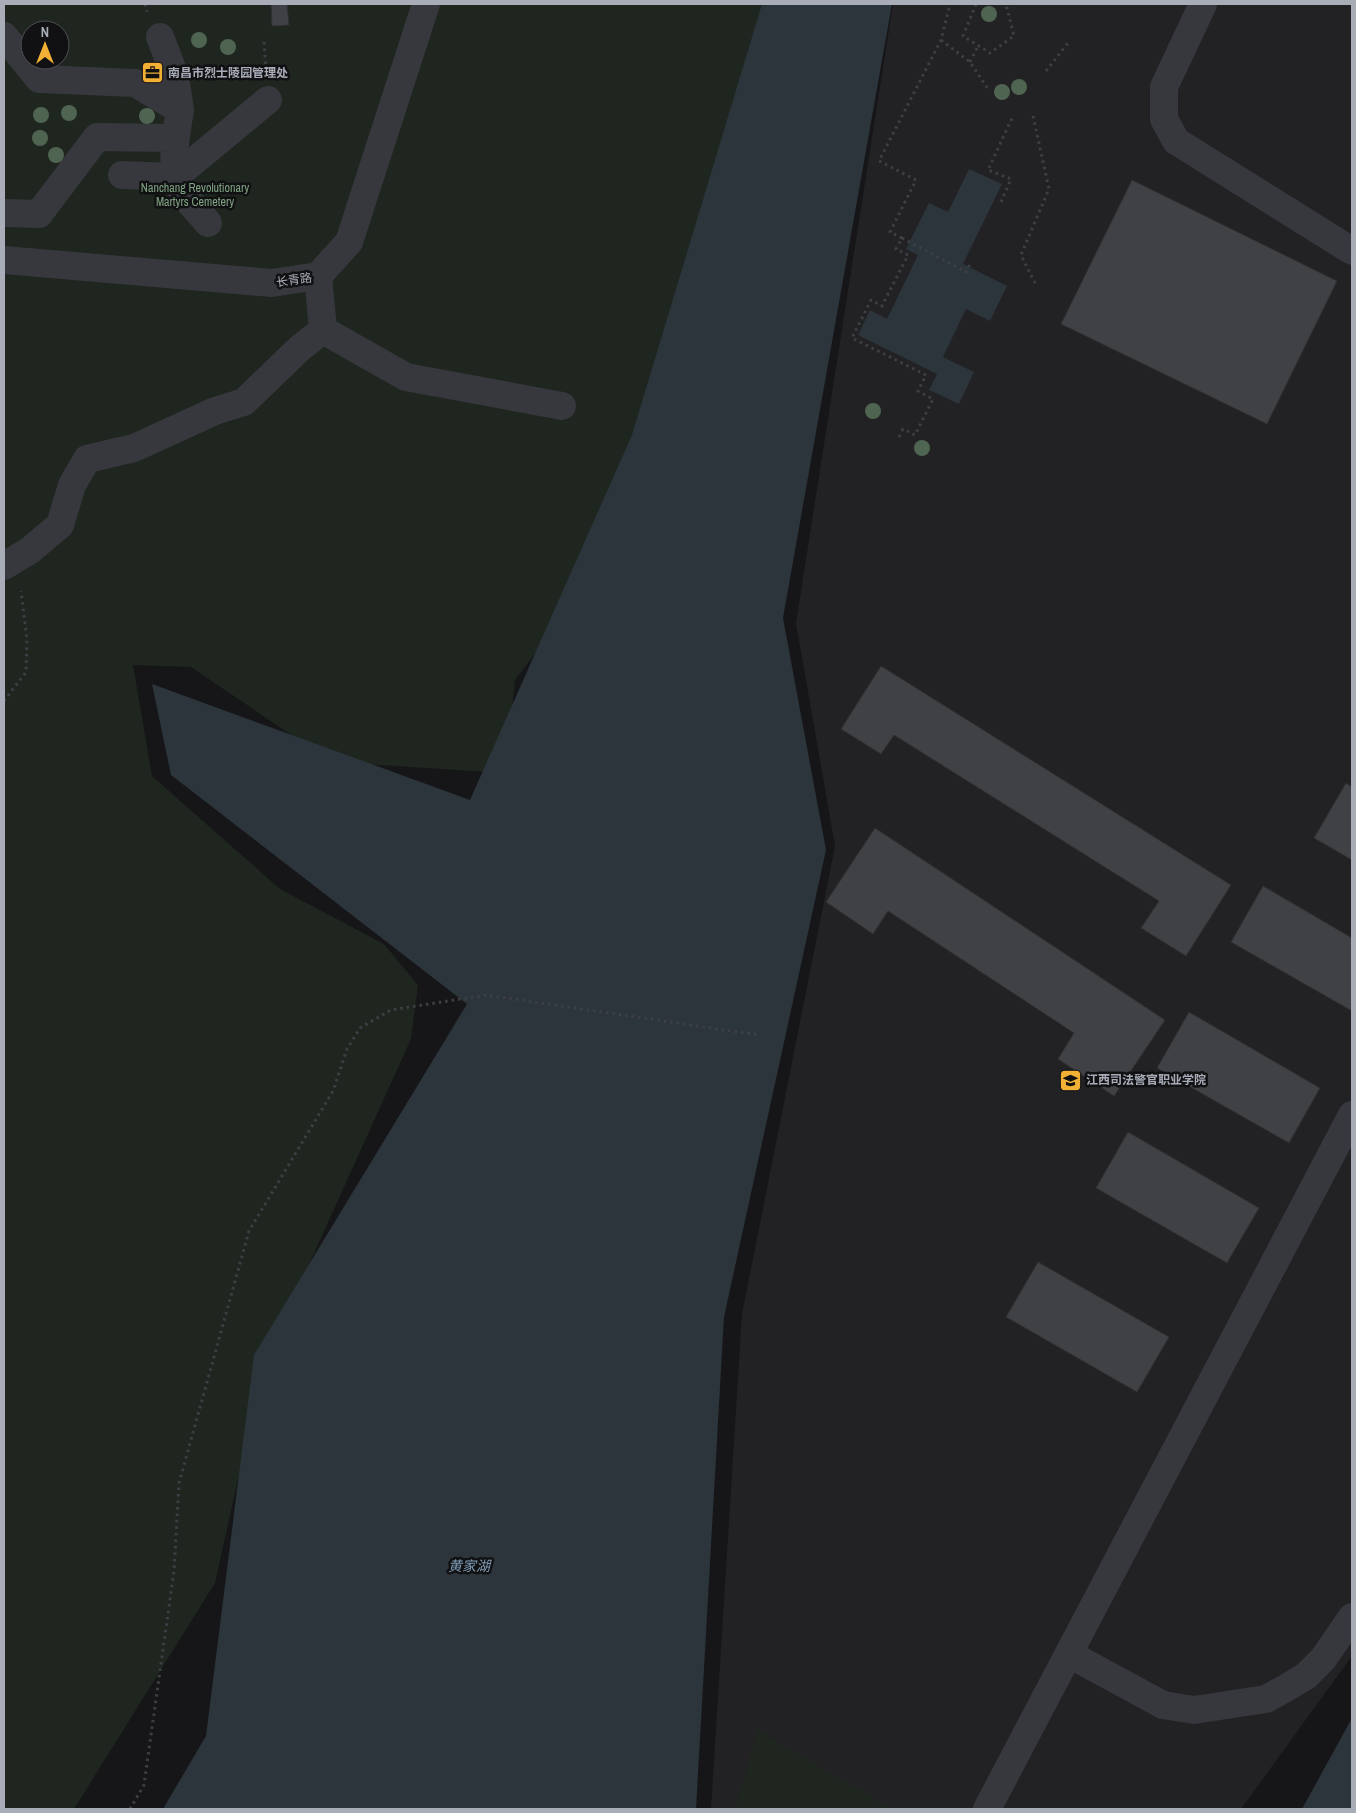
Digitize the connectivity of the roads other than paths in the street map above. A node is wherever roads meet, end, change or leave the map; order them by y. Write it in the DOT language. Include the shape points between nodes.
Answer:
graph roads {
  1 [pos="426,4"];
  2 [pos="1203,4"];
  3 [pos="4,36"];
  4 [pos="160,37"];
  5 [pos="268,100"];
  6 [pos="180,110"];
  7 [pos="175,138"];
  8 [pos="122,175"];
  9 [pos="175,177"];
  10 [pos="4,213"];
  11 [pos="208,223"];
  12 [pos="1352,251"];
  13 [pos="4,260"];
  14 [pos="318,276"];
  15 [pos="324,330"];
  16 [pos="562,406"];
  17 [pos="11,562"];
  18 [pos="1352,1115"];
  19 [pos="1352,1617"];
  20 [pos="1069,1654"];
  21 [pos="987,1809"];
  1 -- 14 [label="street, 长青路" via="349,242"];
  2 -- 12 [label="street" via="1164,87 1164,119 1176,141"];
  3 -- 6 [label="street" via="39,80 135,83"];
  4 -- 6 [label="street" via="175,76"];
  5 -- 9 [label="street"];
  6 -- 7 [label="street"];
  7 -- 9 [label="street"];
  7 -- 10 [label="street" via="97,137 39,214"];
  8 -- 9 [label="street"];
  9 -- 11 [label="street" via="183,194"];
  13 -- 14 [label="street, 长青路" via="272,283"];
  14 -- 15 [label="street"];
  15 -- 16 [label="street" via="406,377"];
  15 -- 17 [label="street" via="300,348 244,402 215,411 134,448 87,459 72,484 60,526"];
  18 -- 20 [label="street"];
  19 -- 20 [label="street" via="1322,1659 1306,1676 1286,1688 1266,1699 1194,1710 1163,1705"];
  20 -- 21 [label="street"];
}
